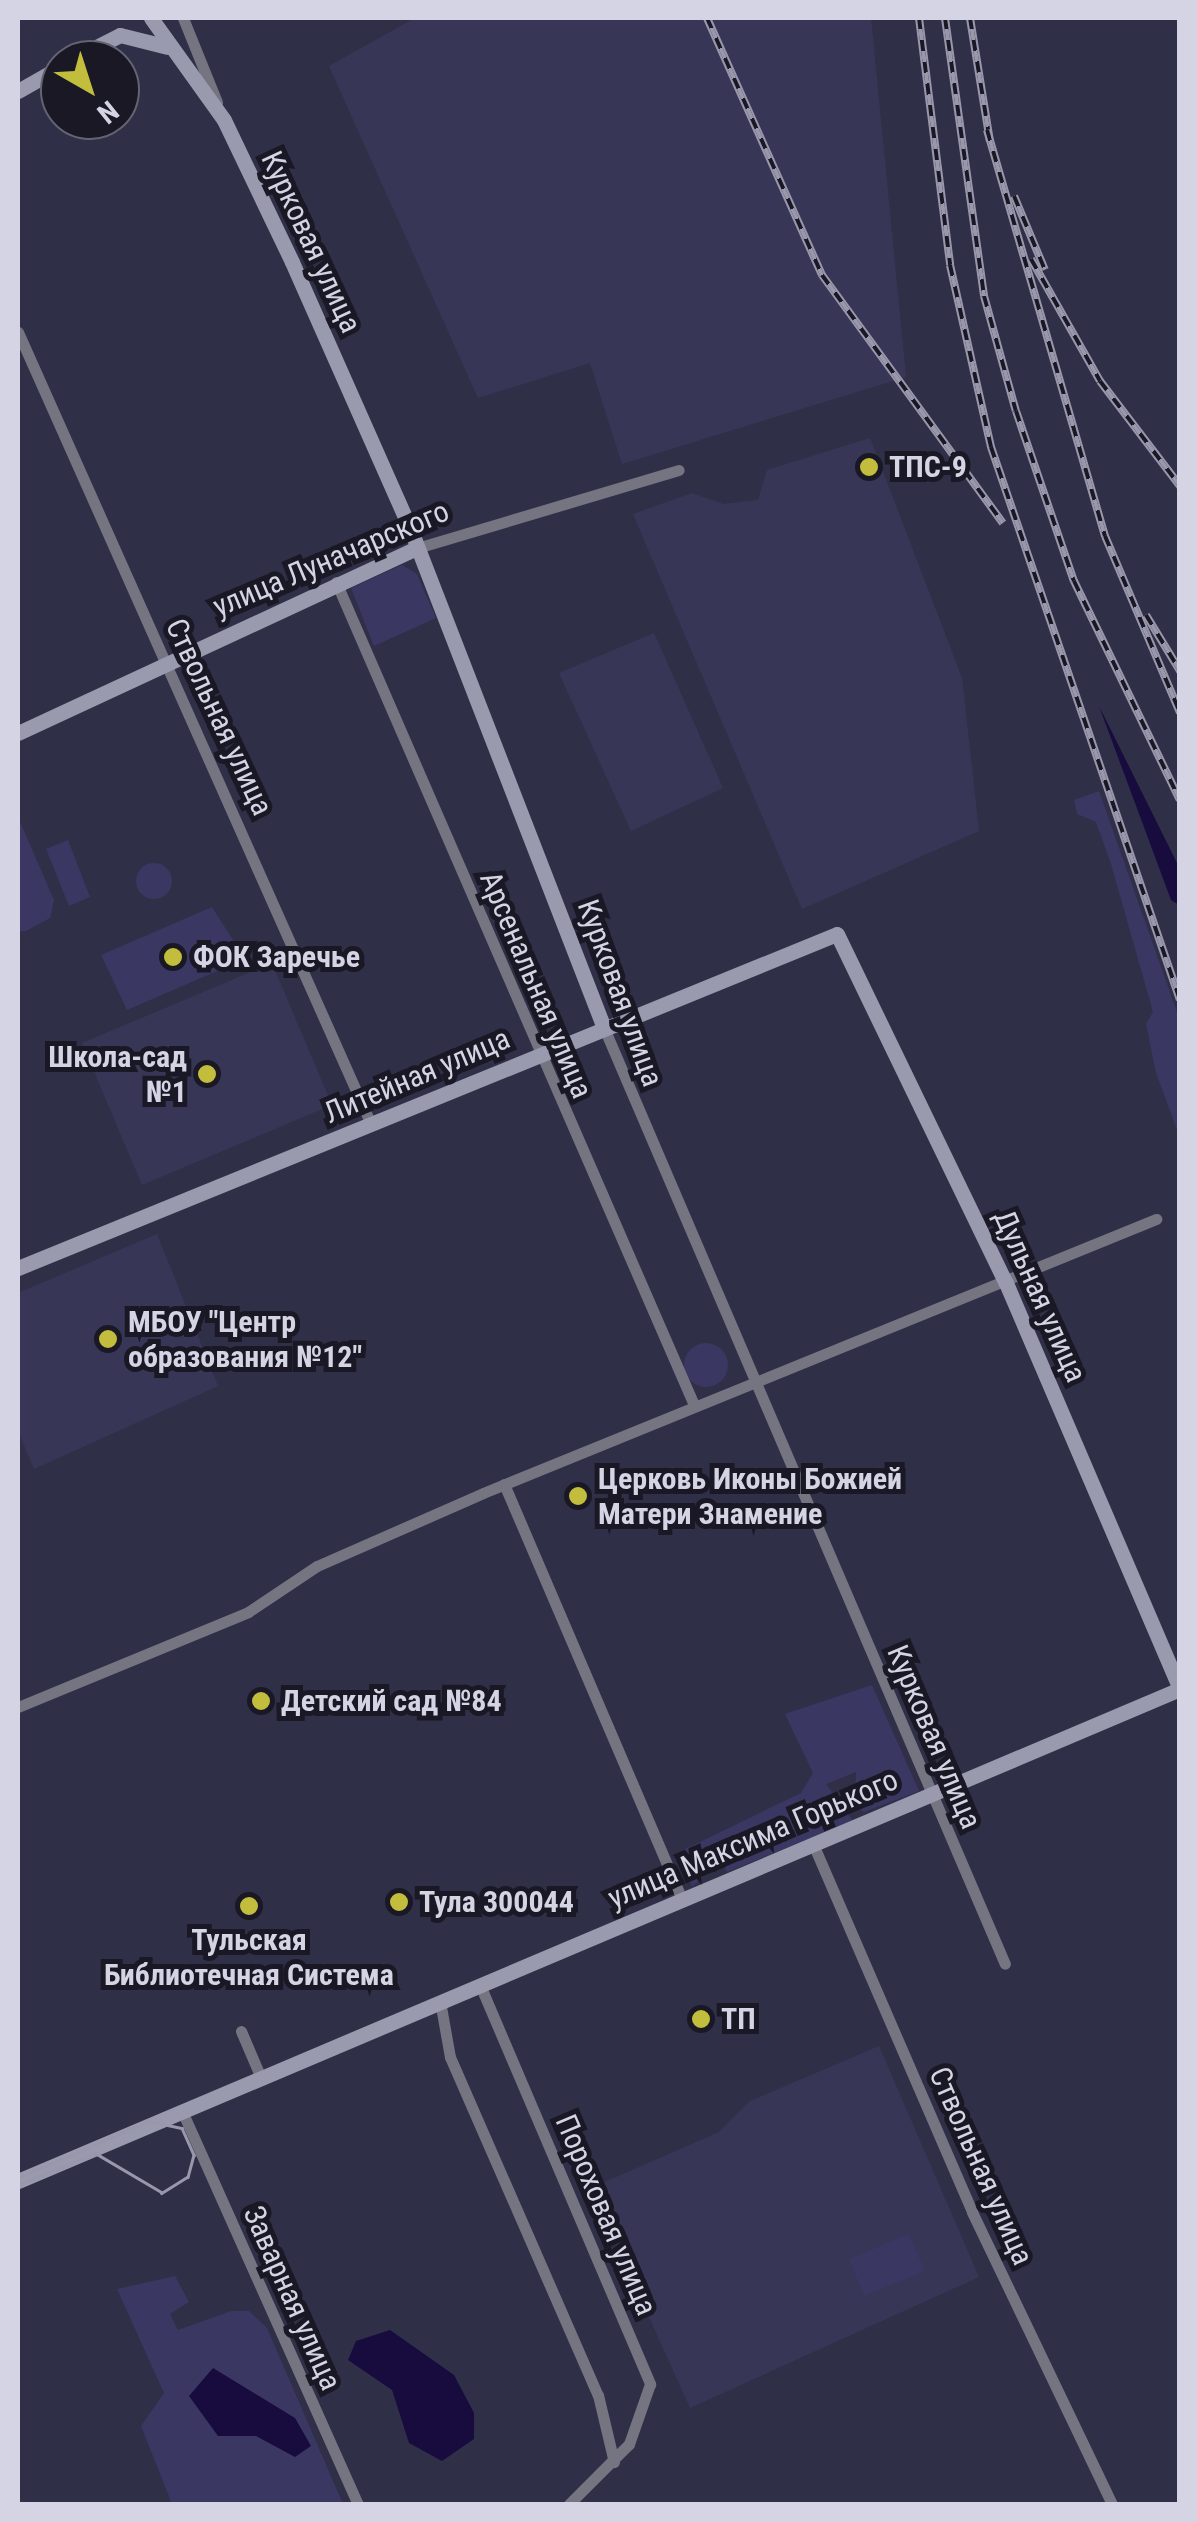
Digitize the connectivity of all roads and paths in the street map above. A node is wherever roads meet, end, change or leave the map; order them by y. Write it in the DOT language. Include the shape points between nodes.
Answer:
graph roads {
  1 [pos="128,18"];
  2 [pos="151,18"];
  3 [pos="183,18"];
  4 [pos="110,38"];
  5 [pos="106,40"];
  6 [pos="171,50"];
  7 [pos="40,78"];
  8 [pos="18,91"];
  9 [pos="224,120"];
  10 [pos="18,332"];
  11 [pos="679,470"];
  12 [pos="418,548"];
  13 [pos="336,582"];
  14 [pos="167,660"];
  15 [pos="18,733"];
  16 [pos="837,934"];
  17 [pos="604,1028"];
  18 [pos="538,1055"];
  19 [pos="370,1124"];
  20 [pos="1156,1219"];
  21 [pos="18,1268"];
  22 [pos="1006,1283"];
  23 [pos="755,1381"];
  24 [pos="694,1406"];
  25 [pos="504,1484"];
  26 [pos="1180,1688"];
  27 [pos="18,1707"];
  28 [pos="928,1796"];
  29 [pos="813,1844"];
  30 [pos="682,1899"];
  31 [pos="1005,1964"];
  32 [pos="480,1985"];
  33 [pos="440,2002"];
  34 [pos="241,2031"];
  35 [pos="260,2078"];
  36 [pos="182,2110"];
  37 [pos="18,2182"];
  38 [pos="614,2462"];
  39 [pos="358,2504"];
  40 [pos="569,2504"];
  41 [pos="1112,2504"];
  1 -- 4 [label="main road"];
  2 -- 6 [label="main road, Курковая улица"];
  3 -- 9 [label="street"];
  4 -- 5 [label="main road"];
  4 -- 6 [label="main road" via="144,34"];
  6 -- 9 [label="main road, Курковая улица"];
  7 -- 8 [label="main road"];
  9 -- 12 [label="main road, Курковая улица"];
  10 -- 14 [label="street, Ствольная улица"];
  11 -- 12 [label="street, улица Луначарского"];
  12 -- 13 [label="main road, улица Луначарского"];
  12 -- 17 [label="main road, Курковая улица"];
  13 -- 14 [label="main road, улица Луначарского"];
  13 -- 18 [label="street, Арсенальная улица"];
  14 -- 15 [label="main road, улица Луначарского"];
  14 -- 19 [label="street, Ствольная улица"];
  16 -- 17 [label="main road, Литейная улица"];
  16 -- 22 [label="main road, Дульная улица"];
  17 -- 18 [label="main road, Литейная улица"];
  17 -- 23 [label="street, Курковая улица"];
  18 -- 19 [label="main road, Литейная улица"];
  18 -- 24 [label="street, Арсенальная улица"];
  19 -- 21 [label="main road, Литейная улица"];
  20 -- 22 [label="street"];
  22 -- 23 [label="street"];
  22 -- 26 [label="main road, Дульная улица"];
  23 -- 24 [label="street"];
  23 -- 28 [label="street, Курковая улица"];
  24 -- 25 [label="street"];
  25 -- 27 [label="street" via="317,1566 248,1612"];
  25 -- 30 [label="street"];
  26 -- 28 [label="main road, улица Максима Горького"];
  28 -- 29 [label="main road, улица Максима Горького"];
  28 -- 31 [label="street, Курковая улица"];
  29 -- 30 [label="main road, улица Максима Горького"];
  29 -- 41 [label="street, Ствольная улица" via="972,2212"];
  30 -- 32 [label="main road, улица Максима Горького"];
  32 -- 33 [label="main road, улица Максима Горького"];
  32 -- 38 [label="street, Пороховая улица" via="650,2384 642,2421"];
  33 -- 35 [label="main road, улица Максима Горького"];
  33 -- 38 [label="street" via="450,2057 598,2396"];
  34 -- 35 [label="street"];
  35 -- 36 [label="main road, улица Максима Горького"];
  36 -- 37 [label="main road, улица Максима Горького"];
  36 -- 39 [label="street, Заварная улица"];
  38 -- 40 [label="street, Пороховая улица"];
}
